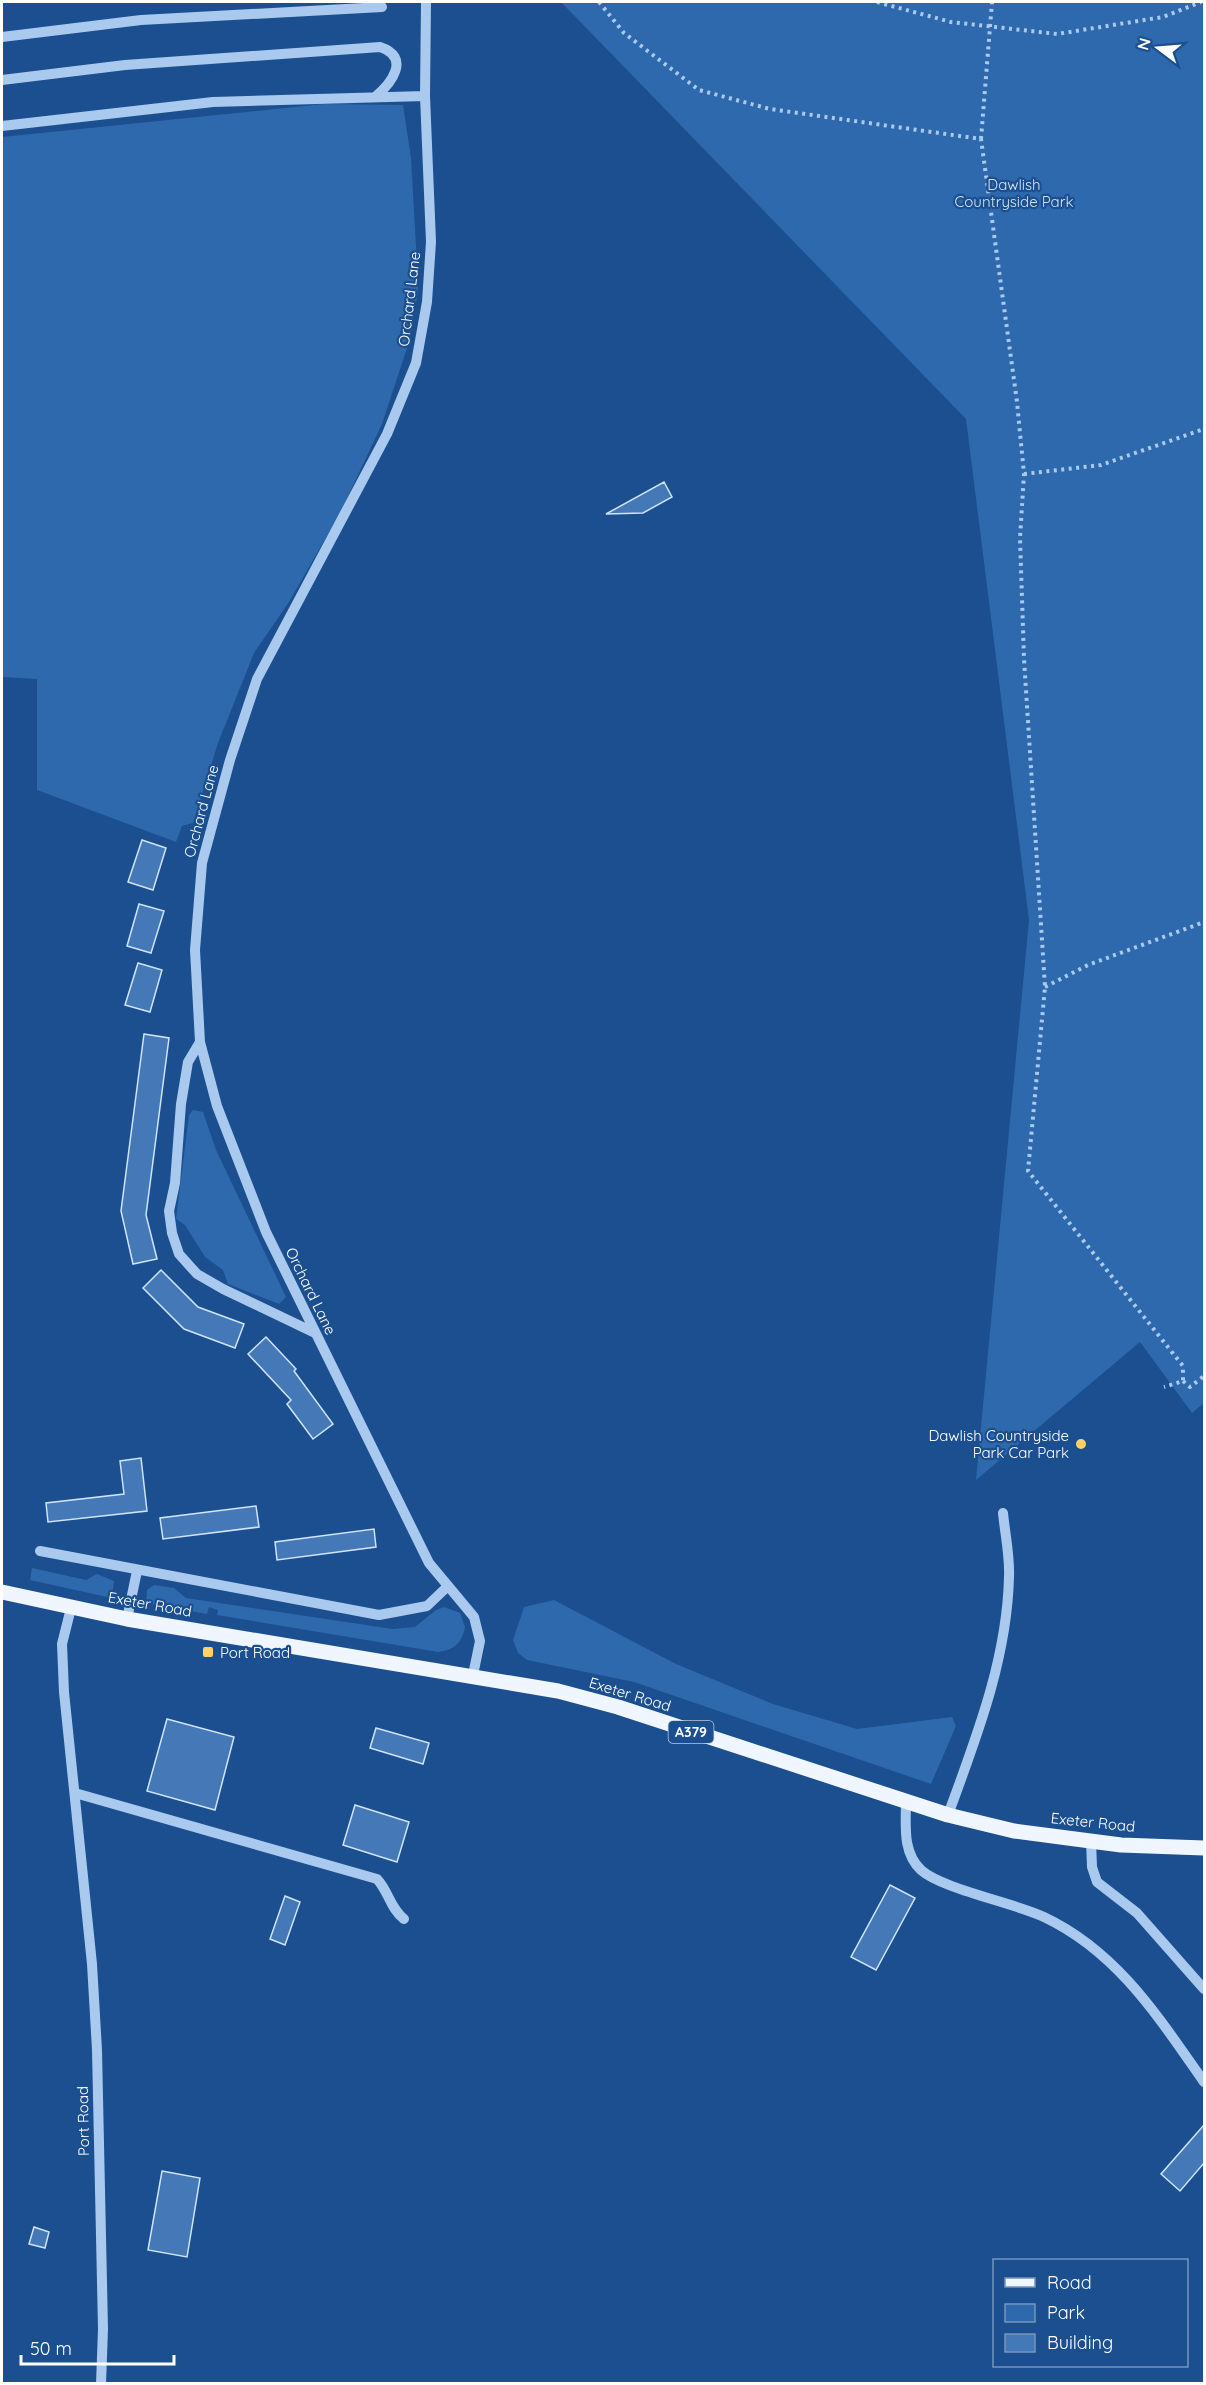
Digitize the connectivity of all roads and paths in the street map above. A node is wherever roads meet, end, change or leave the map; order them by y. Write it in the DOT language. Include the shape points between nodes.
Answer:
graph roads {
  1 [pos="426,2"];
  2 [pos="599,2"];
  3 [pos="877,2"];
  4 [pos="992,2"];
  5 [pos="1201,2"];
  6 [pos="382,7"];
  7 [pos="988,26"];
  8 [pos="2,37"];
  9 [pos="2,80"];
  10 [pos="425,96"];
  11 [pos="375,97"];
  12 [pos="2,126"];
  13 [pos="981,139"];
  14 [pos="1204,429"];
  15 [pos="1024,474"];
  16 [pos="1204,922"];
  17 [pos="1045,987"];
  18 [pos="201,1042"];
  19 [pos="313,1332"];
  20 [pos="1204,1376"];
  21 [pos="1183,1381"];
  22 [pos="1164,1387"];
  23 [pos="1003,1513"];
  24 [pos="40,1551"];
  25 [pos="137,1570"];
  26 [pos="448,1586"];
  27 [pos="2,1592"];
  28 [pos="71,1608"];
  29 [pos="127,1619"];
  30 [pos="473,1675"];
  31 [pos="75,1793"];
  32 [pos="906,1801"];
  33 [pos="948,1815"];
  34 [pos="1091,1841"];
  35 [pos="1204,1848"];
  36 [pos="404,1919"];
  37 [pos="1204,1989"];
  38 [pos="1204,2082"];
  39 [pos="101,2384"];
  1 -- 10 [label="street, Orchard Lane"];
  2 -- 13 [label="path" via="624,33 699,90 770,108"];
  3 -- 7 [label="path" via="951,22"];
  4 -- 7 [label="path"];
  5 -- 7 [label="path" via="1163,17 1057,33"];
  6 -- 8 [label="street" via="141,20"];
  7 -- 13 [label="path"];
  9 -- 11 [label="street" via="125,65 380,47 390,50 396,58 396,69"];
  10 -- 11 [label="street"];
  10 -- 18 [label="street, Orchard Lane" via="431,242 427,302 416,363 387,434 261,670 230,760 202,863 195,950"];
  11 -- 12 [label="street" via="213,102"];
  13 -- 15 [label="path"];
  14 -- 15 [label="path" via="1101,465"];
  15 -- 17 [label="path" via="1020,538 1024,659"];
  16 -- 17 [label="path" via="1088,965"];
  17 -- 21 [label="path" via="1028,1171 1183,1366"];
  18 -- 19 [label="street, Orchard Lane" via="216,1106 266,1232"];
  18 -- 19 [label="street" via="188,1062 169,1211 179,1254 197,1274 214,1284"];
  19 -- 26 [label="street, Orchard Lane" via="429,1563"];
  20 -- 21 [label="path" via="1190,1387"];
  21 -- 22 [label="path"];
  23 -- 33 [label="street" via="1010,1576 1002,1646 981,1723"];
  24 -- 25 [label="street"];
  25 -- 26 [label="street" via="379,1615 427,1606"];
  25 -- 29 [label="street"];
  26 -- 30 [label="street, Orchard Lane" via="479,1628"];
  27 -- 28 [label="main road, A379"];
  28 -- 29 [label="main road, Exeter Road / A379"];
  28 -- 31 [label="street, Port Road" via="62,1644"];
  29 -- 30 [label="main road, Exeter Road / A379"];
  30 -- 32 [label="main road, Exeter Road / A379" via="618,1707"];
  31 -- 36 [label="street" via="377,1879 394,1911"];
  31 -- 39 [label="street, Port Road" via="97,2050"];
  32 -- 33 [label="main road, Exeter Road / A379"];
  32 -- 38 [label="street" via="910,1857 922,1871 1043,1916 1094,1946 1146,2000"];
  33 -- 34 [label="main road, Exeter Road / A379" via="1014,1831"];
  34 -- 35 [label="main road, Exeter Road / A379"];
  34 -- 37 [label="street" via="1097,1882 1137,1914"];
}
